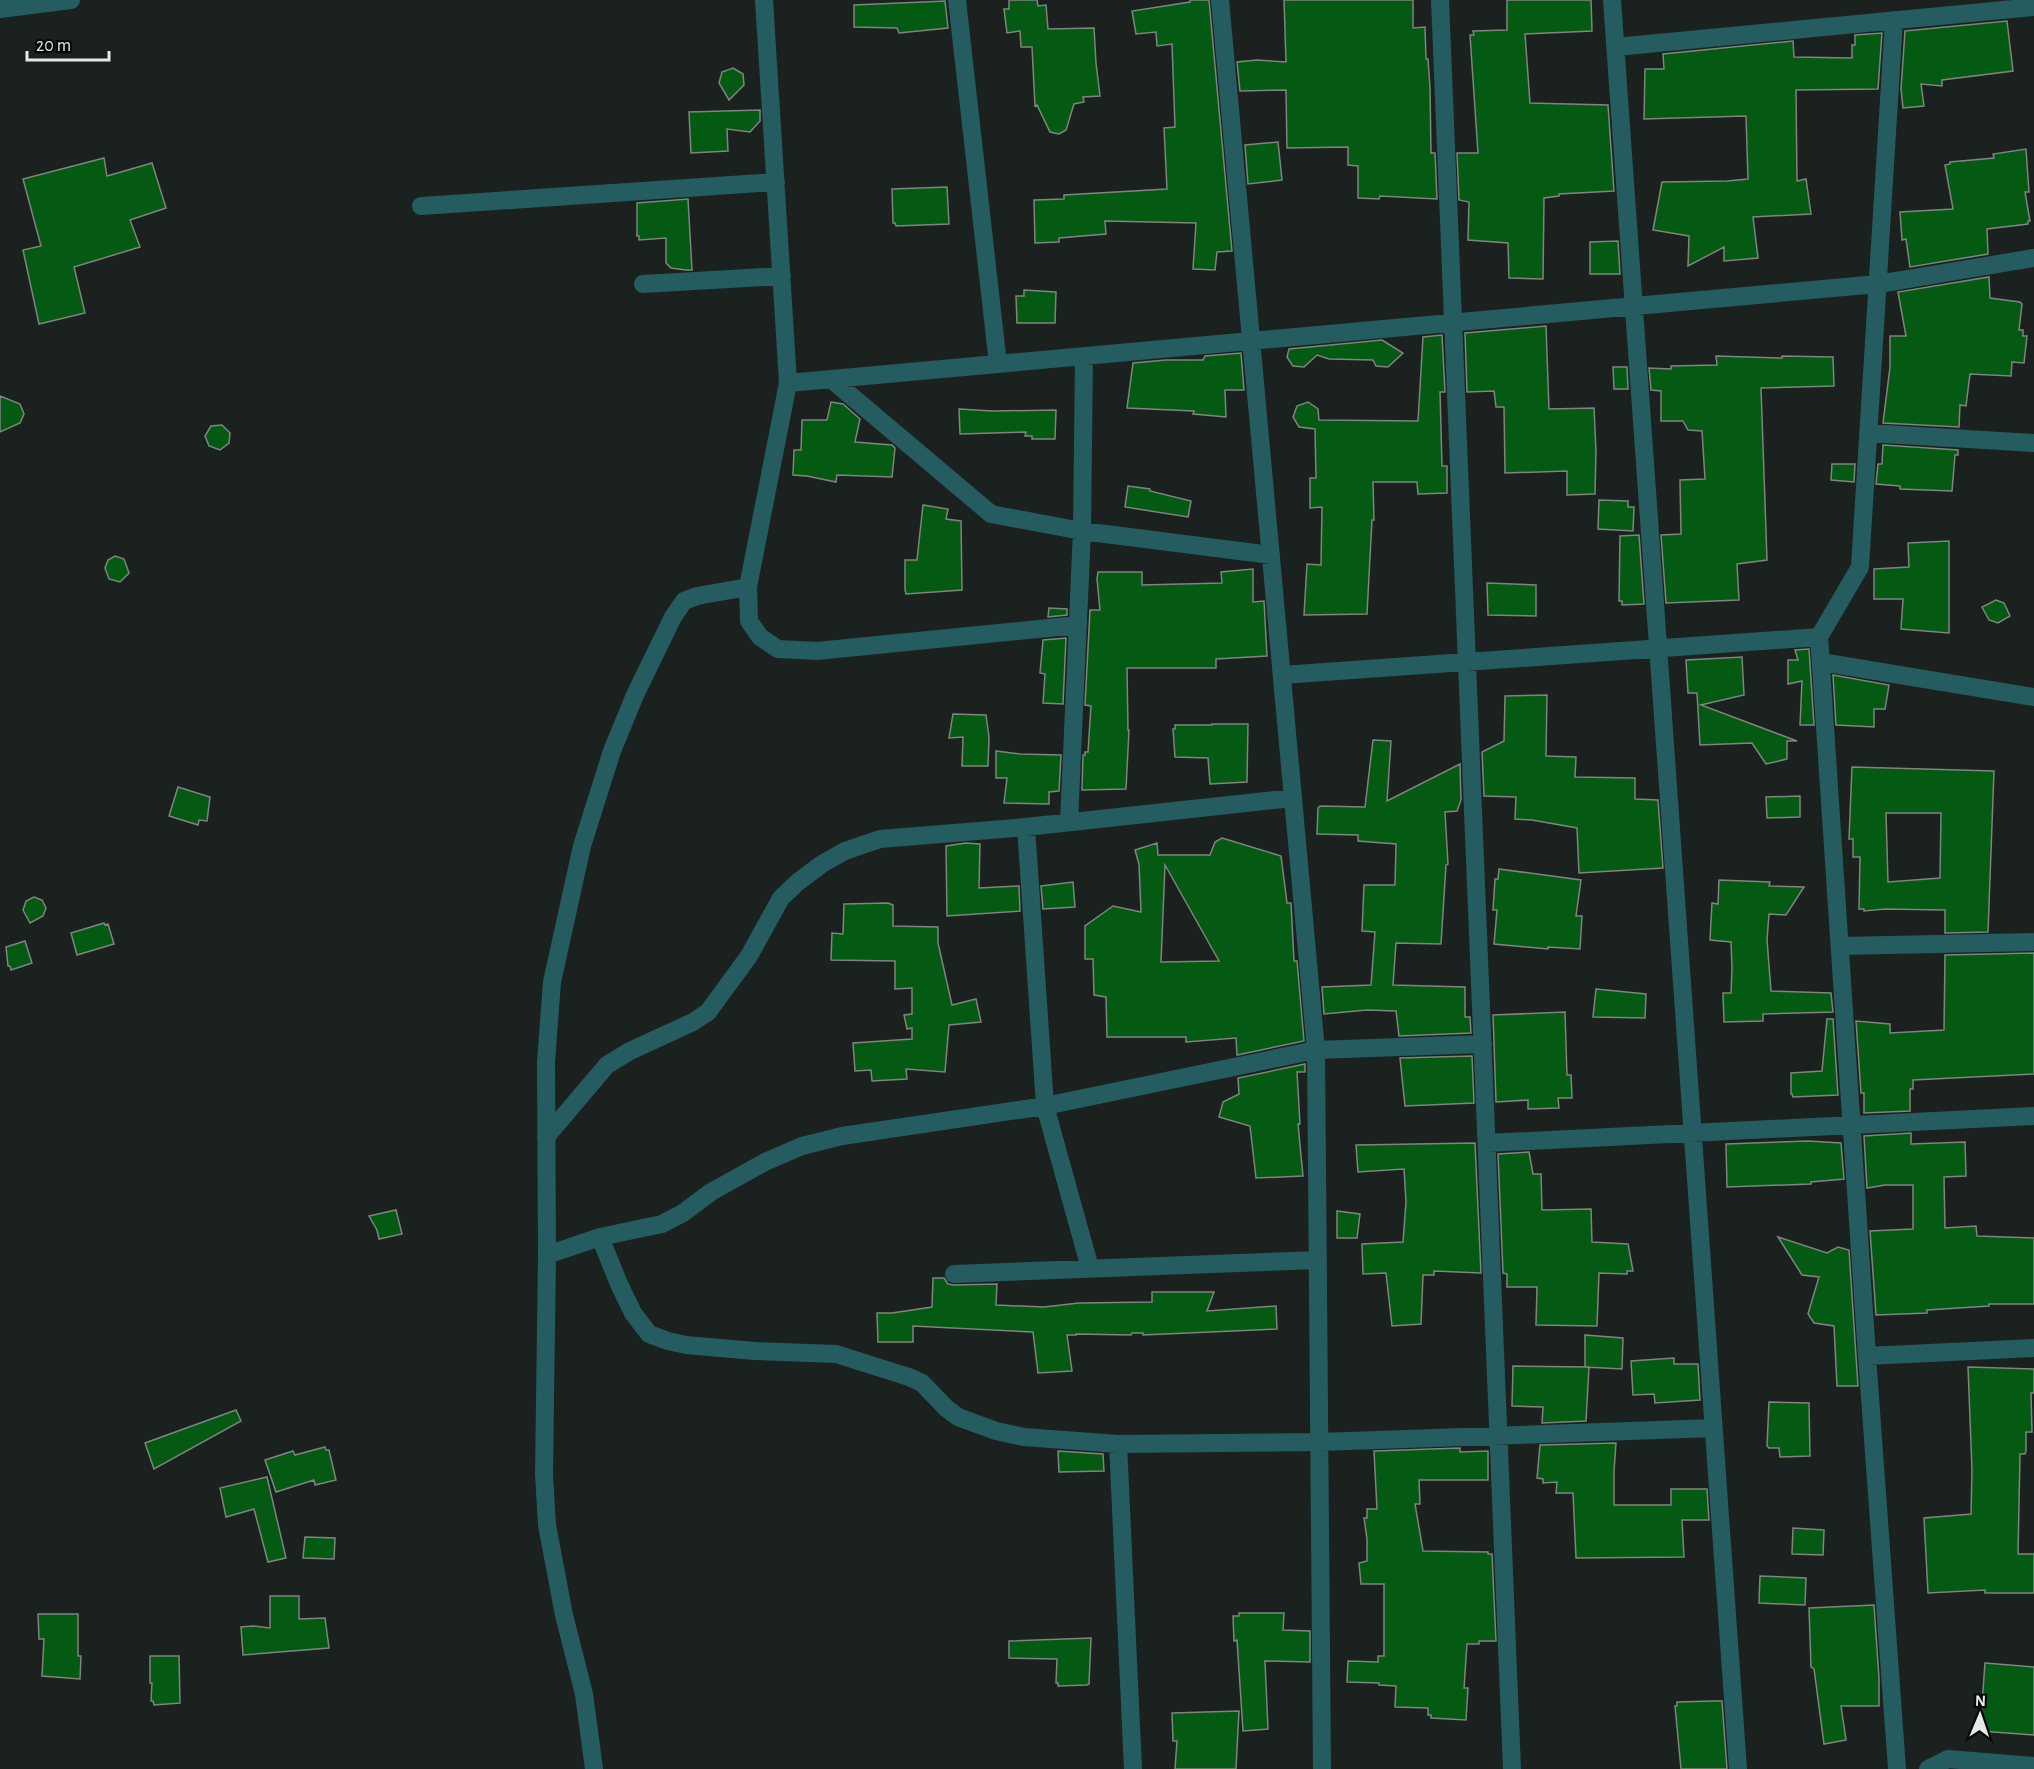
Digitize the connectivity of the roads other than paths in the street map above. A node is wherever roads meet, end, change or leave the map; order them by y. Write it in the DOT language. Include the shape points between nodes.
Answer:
graph roads {
  1 [pos="71,0"];
  2 [pos="764,0"];
  3 [pos="957,0"];
  4 [pos="1220,0"];
  5 [pos="1440,0"];
  6 [pos="1612,0"];
  7 [pos="2034,7"];
  8 [pos="0,9"];
  9 [pos="1894,20"];
  10 [pos="1616,47"];
  11 [pos="776,182"];
  12 [pos="421,206"];
  13 [pos="2034,258"];
  14 [pos="782,276"];
  15 [pos="643,284"];
  16 [pos="1878,284"];
  17 [pos="1634,306"];
  18 [pos="1454,323"];
  19 [pos="1251,341"];
  20 [pos="1084,356"];
  21 [pos="999,364"];
  22 [pos="831,379"];
  23 [pos="788,383"];
  24 [pos="1868,433"];
  25 [pos="2034,443"];
  26 [pos="1082,531"];
  27 [pos="1271,555"];
  28 [pos="748,587"];
  29 [pos="1078,625"];
  30 [pos="1820,637"];
  31 [pos="1658,649"];
  32 [pos="1821,662"];
  33 [pos="1467,663"];
  34 [pos="1282,675"];
  35 [pos="2034,697"];
  36 [pos="1293,798"];
  37 [pos="1069,822"];
  38 [pos="1026,827"];
  39 [pos="2034,942"];
  40 [pos="1840,945"];
  41 [pos="1483,1044"];
  42 [pos="1316,1050"];
  43 [pos="1045,1106"];
  44 [pos="2034,1116"];
  45 [pos="1853,1125"];
  46 [pos="1693,1133"];
  47 [pos="546,1137"];
  48 [pos="1487,1143"];
  49 [pos="600,1237"];
  50 [pos="547,1256"];
  51 [pos="1318,1260"];
  52 [pos="1090,1268"];
  53 [pos="954,1274"];
  54 [pos="2034,1348"];
  55 [pos="1867,1356"];
  56 [pos="1714,1428"];
  57 [pos="1499,1434"];
  58 [pos="1320,1442"];
  59 [pos="1118,1444"];
  60 [pos="2026,1767"];
  61 [pos="594,1769"];
  62 [pos="1133,1769"];
  63 [pos="1323,1769"];
  64 [pos="1512,1769"];
  65 [pos="1738,1769"];
  66 [pos="1897,1769"];
  67 [pos="1928,1769"];
  1 -- 8 [label="street"];
  2 -- 11 [label="street"];
  3 -- 21 [label="street"];
  4 -- 19 [label="street"];
  5 -- 18 [label="street"];
  6 -- 10 [label="street"];
  7 -- 9 [label="street"];
  9 -- 10 [label="street"];
  9 -- 16 [label="street"];
  10 -- 17 [label="street"];
  11 -- 12 [label="street"];
  11 -- 14 [label="street"];
  13 -- 16 [label="street"];
  14 -- 15 [label="street"];
  14 -- 23 [label="street"];
  16 -- 17 [label="street"];
  16 -- 24 [label="street"];
  17 -- 18 [label="street"];
  17 -- 31 [label="street"];
  18 -- 19 [label="street"];
  18 -- 33 [label="street"];
  19 -- 20 [label="street"];
  19 -- 27 [label="street"];
  20 -- 21 [label="street"];
  20 -- 26 [label="street"];
  21 -- 22 [label="street"];
  22 -- 23 [label="street"];
  22 -- 26 [label="street" via="991,514"];
  23 -- 28 [label="street"];
  24 -- 25 [label="street"];
  24 -- 30 [label="street" via="1860,567"];
  26 -- 27 [label="street"];
  26 -- 29 [label="street"];
  27 -- 34 [label="street"];
  28 -- 29 [label="street" via="749,621 760,637 778,649 817,651"];
  28 -- 47 [label="street" via="684,601 635,695 612,751 582,846 552,982"];
  29 -- 37 [label="street"];
  30 -- 31 [label="street"];
  30 -- 32 [label="street"];
  31 -- 33 [label="street"];
  31 -- 46 [label="street"];
  32 -- 35 [label="street"];
  32 -- 40 [label="street"];
  33 -- 34 [label="street"];
  33 -- 41 [label="street"];
  34 -- 36 [label="street"];
  36 -- 37 [label="street"];
  36 -- 42 [label="street"];
  37 -- 38 [label="street"];
  38 -- 43 [label="street"];
  38 -- 47 [label="street" via="880,839 822,864 781,898 749,956 708,1012 607,1065"];
  39 -- 40 [label="street"];
  40 -- 45 [label="street"];
  41 -- 42 [label="street"];
  41 -- 48 [label="street"];
  42 -- 43 [label="street"];
  42 -- 51 [label="street"];
  43 -- 49 [label="street" via="842,1136 802,1146 737,1177 662,1224"];
  43 -- 52 [label="street"];
  44 -- 45 [label="street"];
  45 -- 46 [label="street"];
  45 -- 55 [label="street"];
  46 -- 48 [label="street"];
  46 -- 56 [label="street"];
  47 -- 50 [label="street"];
  48 -- 57 [label="street"];
  49 -- 50 [label="street"];
  49 -- 59 [label="street" via="633,1313 650,1334 686,1345 836,1354 922,1383 958,1417 996,1431"];
  50 -- 61 [label="street" via="547,1525 584,1694"];
  51 -- 52 [label="street"];
  51 -- 58 [label="street"];
  52 -- 53 [label="street"];
  54 -- 55 [label="street"];
  55 -- 66 [label="street"];
  56 -- 57 [label="street"];
  56 -- 65 [label="street"];
  57 -- 58 [label="street"];
  57 -- 64 [label="street"];
  58 -- 59 [label="street"];
  58 -- 63 [label="street"];
  59 -- 62 [label="street"];
  60 -- 67 [label="street" via="1948,1759"];
}
